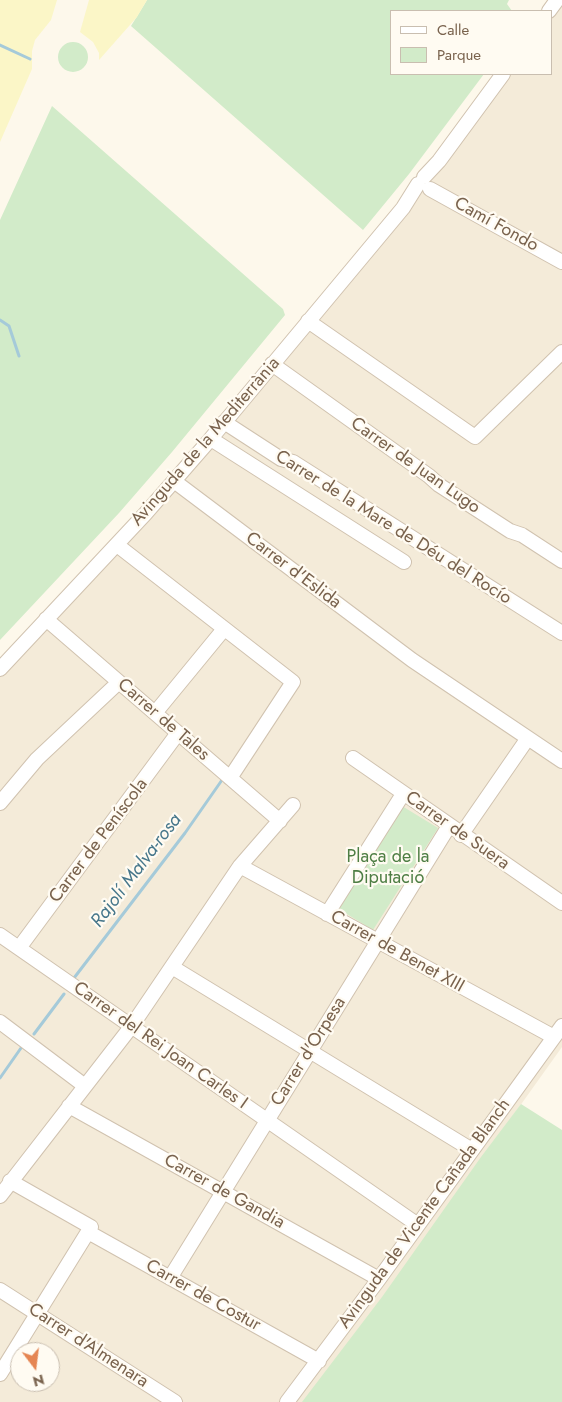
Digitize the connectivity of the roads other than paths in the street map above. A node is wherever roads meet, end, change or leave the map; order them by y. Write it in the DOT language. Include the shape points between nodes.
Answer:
graph roads {
  1 [pos="502,75"];
  2 [pos="425,184"];
  3 [pos="562,262"];
  4 [pos="308,321"];
  5 [pos="562,352"];
  6 [pos="272,364"];
  7 [pos="224,422"];
  8 [pos="211,439"];
  9 [pos="174,481"];
  10 [pos="116,545"];
  11 [pos="562,561"];
  12 [pos="404,562"];
  13 [pos="46,619"];
  14 [pos="224,629"];
  15 [pos="562,633"];
  16 [pos="0,668"];
  17 [pos="119,682"];
  18 [pos="155,713"];
  19 [pos="178,734"];
  20 [pos="528,738"];
  21 [pos="352,758"];
  22 [pos="562,760"];
  23 [pos="230,778"];
  24 [pos="403,794"];
  25 [pos="2,797"];
  26 [pos="294,805"];
  27 [pos="280,821"];
  28 [pos="448,826"];
  29 [pos="461,835"];
  30 [pos="240,866"];
  31 [pos="562,904"];
  32 [pos="327,914"];
  33 [pos="0,935"];
  34 [pos="377,942"];
  35 [pos="19,948"];
  36 [pos="172,967"];
  37 [pos="0,1022"];
  38 [pos="131,1027"];
  39 [pos="558,1031"];
  40 [pos="310,1051"];
  41 [pos="85,1086"];
  42 [pos="70,1106"];
  43 [pos="267,1120"];
  44 [pos="472,1150"];
  45 [pos="10,1181"];
  46 [pos="223,1192"];
  47 [pos="0,1196"];
  48 [pos="418,1224"];
  49 [pos="89,1229"];
  50 [pos="170,1278"];
  51 [pos="379,1279"];
  52 [pos="0,1290"];
  53 [pos="37,1314"];
  54 [pos="319,1360"];
  55 [pos="0,1374"];
  56 [pos="175,1402"];
  57 [pos="287,1402"];
  1 -- 2 [label="street, Avinguda de la Mediterrània"];
  2 -- 3 [label="street, Camí Fondo"];
  2 -- 4 [label="street, Avinguda de la Mediterrània"];
  4 -- 5 [label="street" via="475,437"];
  4 -- 6 [label="street, Avinguda de la Mediterrània"];
  6 -- 7 [label="street, Avinguda de la Mediterrània"];
  6 -- 11 [label="street, Carrer de Juan Lugo" via="439,485"];
  7 -- 8 [label="street, Avinguda de la Mediterrània"];
  7 -- 15 [label="street, Carrer de la Mare de Déu del Rocío" via="281,459 293,462"];
  8 -- 9 [label="street, Avinguda de la Mediterrània"];
  8 -- 12 [label="street"];
  9 -- 10 [label="street, Avinguda de la Mediterrània"];
  9 -- 20 [label="street, Carrer d'Eslida" via="412,660"];
  10 -- 13 [label="street, Avinguda de la Mediterrània"];
  10 -- 14 [label="street"];
  13 -- 16 [label="street, Avinguda de la Mediterrània"];
  13 -- 17 [label="street, Carrer de Tales"];
  14 -- 18 [label="street"];
  14 -- 23 [label="street" via="293,682"];
  17 -- 18 [label="street, Carrer de Tales"];
  17 -- 25 [label="street" via="37,759"];
  18 -- 19 [label="street, Carrer de Tales"];
  19 -- 23 [label="street, Carrer de Tales"];
  19 -- 35 [label="street, Carrer de Peníscola"];
  20 -- 22 [label="street, Carrer d'Eslida"];
  20 -- 29 [label="street"];
  21 -- 24 [label="street, Carrer de Suera"];
  23 -- 27 [label="street, Carrer de Tales"];
  24 -- 28 [label="street, Carrer de Suera"];
  24 -- 32 [label="street"];
  26 -- 27 [label="street"];
  27 -- 30 [label="street"];
  28 -- 29 [label="street, Carrer de Suera"];
  28 -- 34 [label="street, Carrer d'Orpesa"];
  29 -- 31 [label="street, Carrer de Suera"];
  30 -- 32 [label="street, Carrer de Benet XIII"];
  30 -- 36 [label="street"];
  32 -- 34 [label="street, Carrer de Benet XIII"];
  33 -- 35 [label="street, Carrer del Rei Joan Carles I"];
  34 -- 39 [label="street, Carrer de Benet XIII"];
  34 -- 40 [label="street, Carrer d'Orpesa"];
  35 -- 38 [label="street, Carrer del Rei Joan Carles I"];
  36 -- 38 [label="street"];
  36 -- 40 [label="street"];
  37 -- 41 [label="street"];
  38 -- 41 [label="street"];
  38 -- 43 [label="street, Carrer del Rei Joan Carles I"];
  39 -- 44 [label="street, Avinguda de Vicente Cañada Blanch"];
  40 -- 43 [label="street, Carrer d'Orpesa"];
  40 -- 44 [label="street"];
  41 -- 42 [label="street"];
  42 -- 45 [label="street"];
  42 -- 46 [label="street, Carrer de Gandia"];
  43 -- 46 [label="street, Carrer d'Orpesa"];
  43 -- 48 [label="street, Carrer del Rei Joan Carles I"];
  44 -- 48 [label="street, Avinguda de Vicente Cañada Blanch"];
  45 -- 47 [label="street"];
  45 -- 49 [label="street, Carrer de Costur"];
  46 -- 50 [label="street, Carrer d'Orpesa"];
  46 -- 51 [label="street, Carrer de Gandia"];
  48 -- 51 [label="street, Avinguda de Vicente Cañada Blanch"];
  49 -- 50 [label="street, Carrer de Costur"];
  49 -- 53 [label="street"];
  50 -- 54 [label="street, Carrer de Costur"];
  51 -- 54 [label="street, Avinguda de Vicente Cañada Blanch"];
  52 -- 53 [label="street, Carrer d'Almenara"];
  53 -- 55 [label="street"];
  53 -- 56 [label="street, Carrer d'Almenara"];
  54 -- 57 [label="street, Avinguda de Vicente Cañada Blanch"];
}
